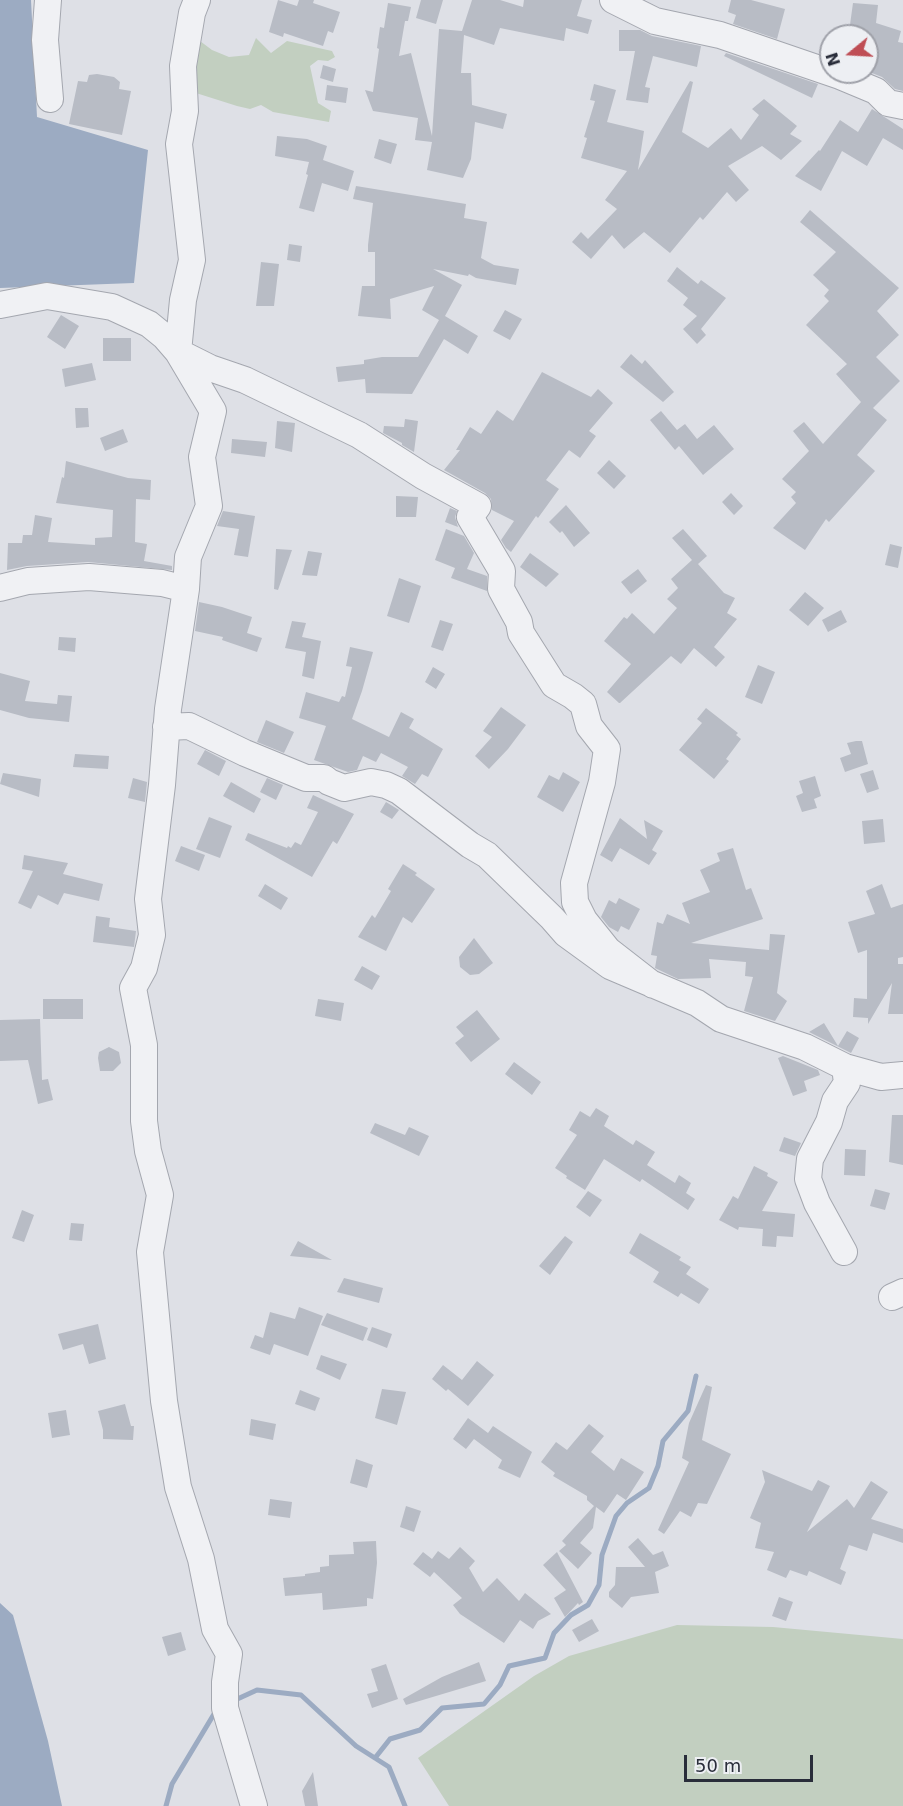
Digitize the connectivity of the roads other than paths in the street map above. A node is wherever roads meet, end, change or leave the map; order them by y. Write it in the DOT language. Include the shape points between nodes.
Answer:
graph roads {
  1 [pos="48,0"];
  2 [pos="197,0"];
  3 [pos="613,0"];
  4 [pos="50,99"];
  5 [pos="903,106"];
  6 [pos="0,305"];
  7 [pos="178,352"];
  8 [pos="0,588"];
  9 [pos="186,589"];
  10 [pos="166,727"];
  11 [pos="653,985"];
  12 [pos="846,1067"];
  13 [pos="903,1075"];
  14 [pos="844,1252"];
  15 [pos="254,1806"];
  1 -- 4 [label="street" via="45,40"];
  2 -- 7 [label="street" via="183,66 185,111 179,144 192,260"];
  3 -- 5 [label="street" via="655,21 720,35 840,76 876,91 888,103"];
  6 -- 7 [label="street" via="47,297 112,306 149,324"];
  7 -- 9 [label="street" via="213,411 202,456 209,506 188,557"];
  7 -- 11 [label="street" via="359,435 478,506 470,517 502,571 501,589 521,633 554,684 583,704 590,726 607,749 602,782 574,883 576,902 584,920 608,950"];
  8 -- 9 [label="street" via="28,580 90,577"];
  9 -- 10 [label="street"];
  10 -- 11 [label="street" via="189,726 306,778 324,778 344,788 371,782 399,791 487,855 566,934 610,966"];
  10 -- 15 [label="street" via="148,899 152,935 144,968 133,988 144,1045 144,1121 160,1195 150,1252 164,1401 178,1487 201,1559 215,1629 229,1654 225,1708"];
  11 -- 12 [label="street" via="697,1003 722,1019 805,1047"];
  12 -- 13 [label="street" via="881,1077"];
  12 -- 14 [label="street" via="847,1083 810,1159 808,1179"];
}
